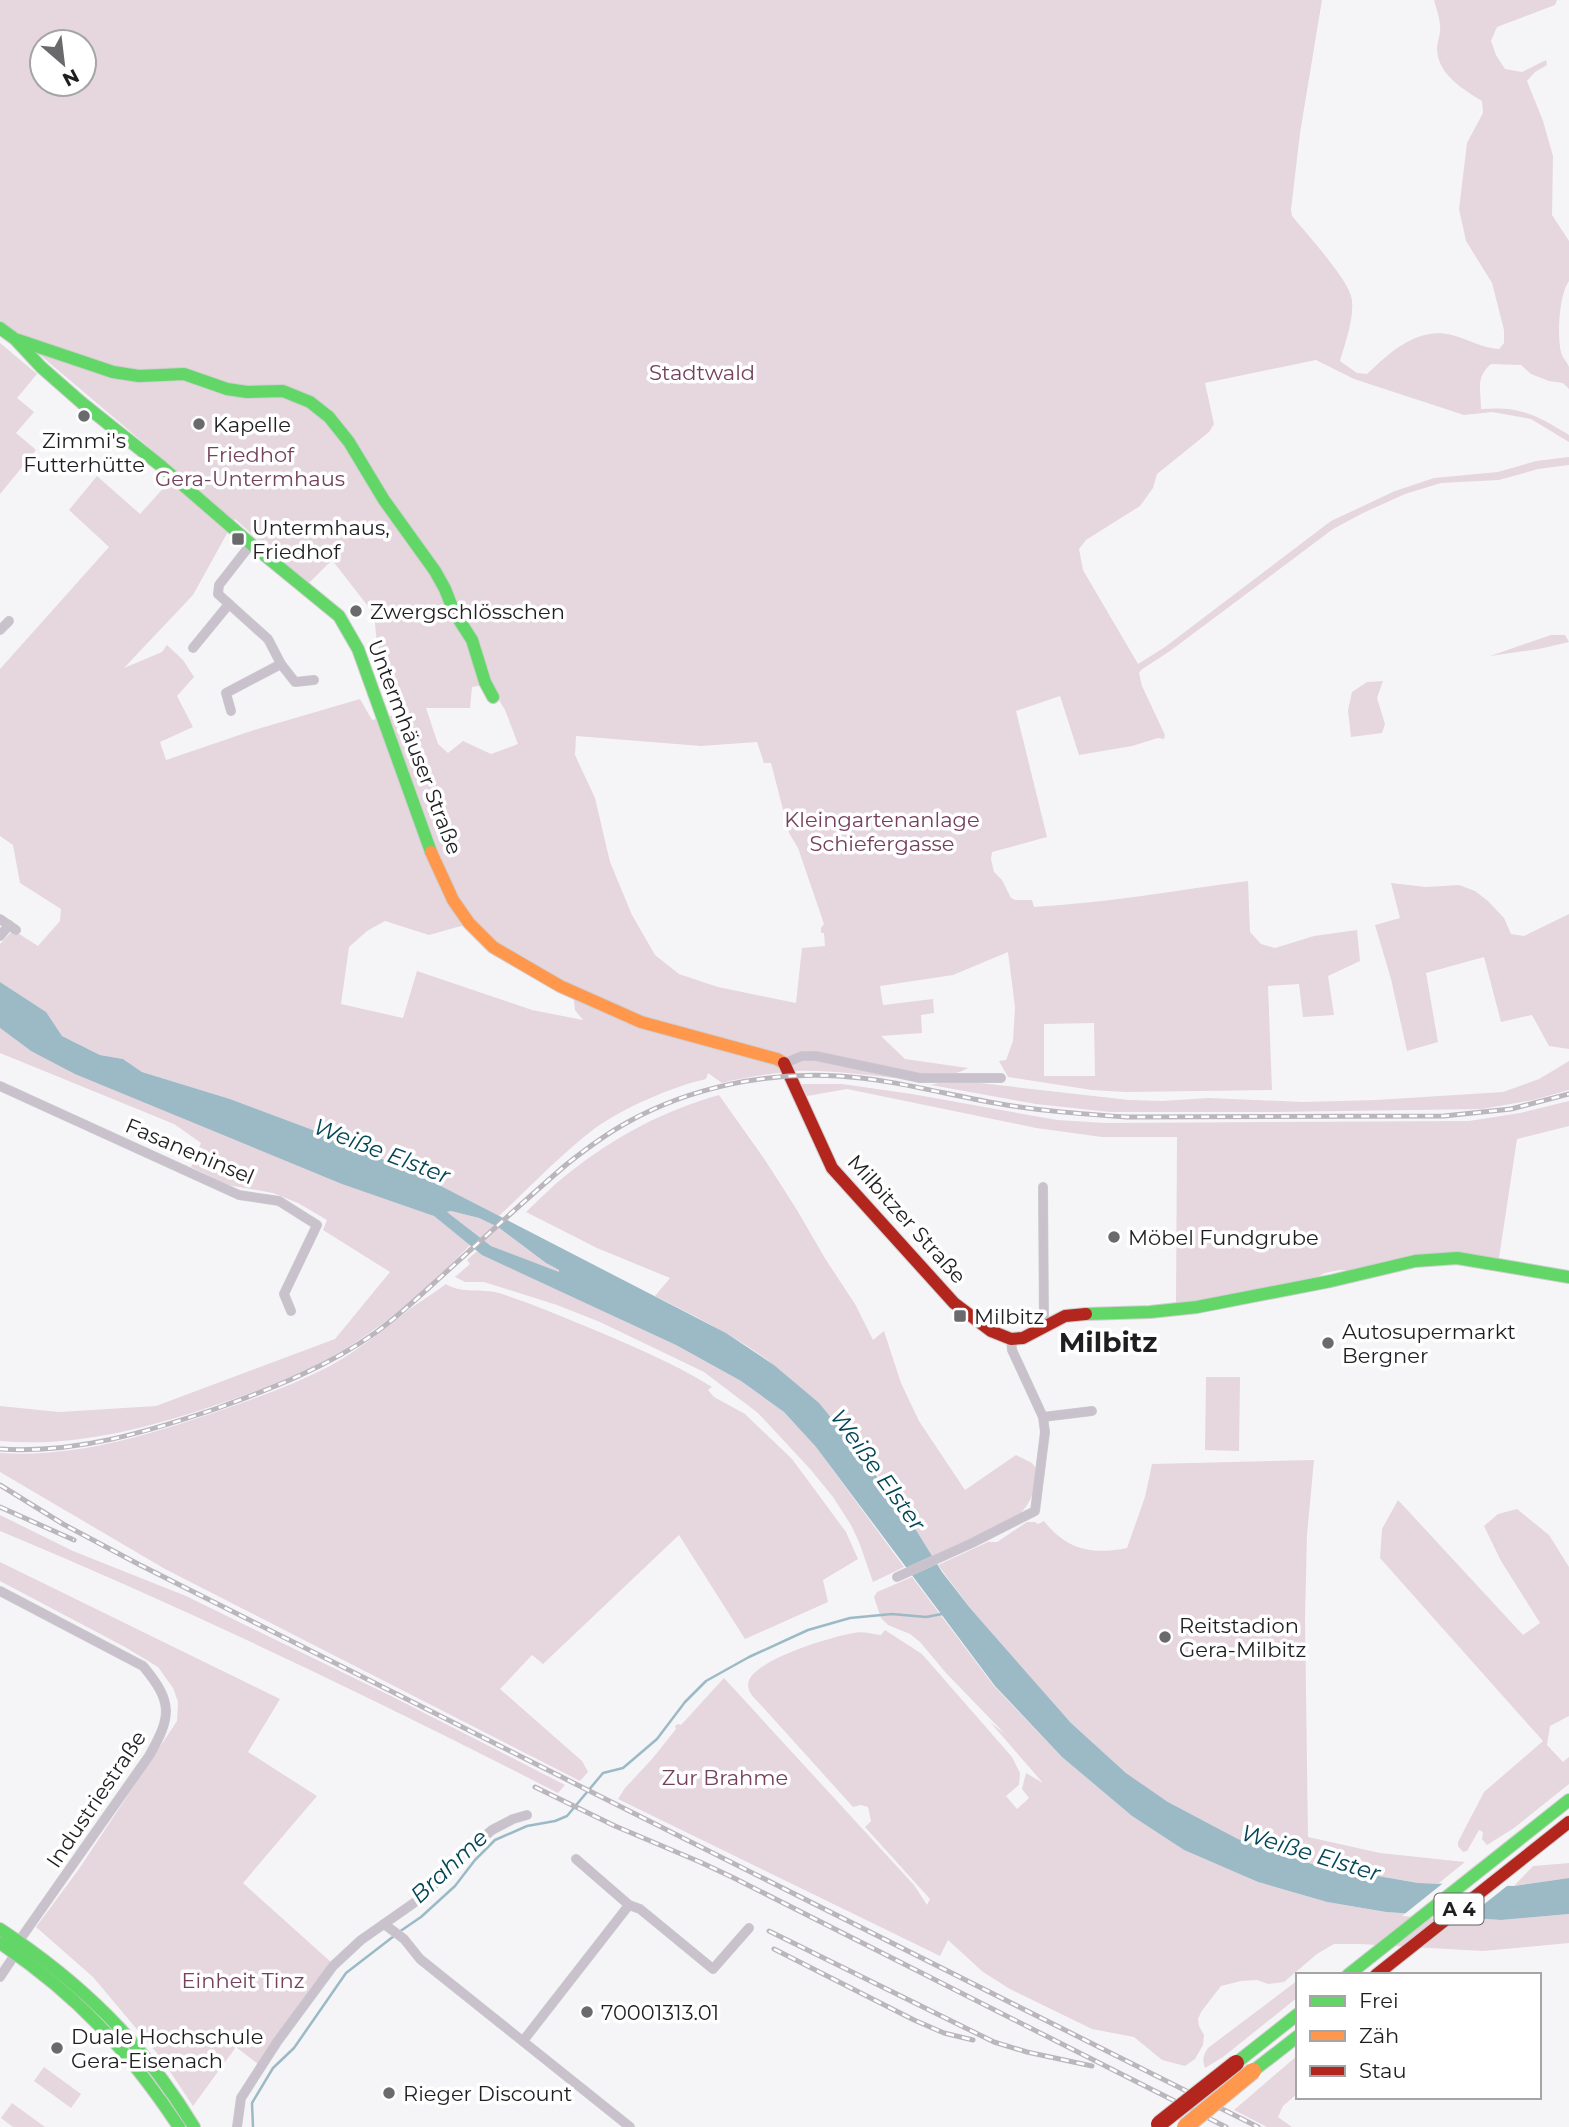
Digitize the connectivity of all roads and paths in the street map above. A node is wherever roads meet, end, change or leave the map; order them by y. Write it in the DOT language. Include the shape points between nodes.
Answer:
graph roads {
  1 [pos="0,328"];
  2 [pos="15,339"];
  3 [pos="251,544"];
  4 [pos="229,604"];
  5 [pos="9,621"];
  6 [pos="0,630"];
  7 [pos="192,648"];
  8 [pos="281,664"];
  9 [pos="314,680"];
  10 [pos="493,697"];
  11 [pos="231,711"];
  12 [pos="0,919"];
  13 [pos="0,936"];
  14 [pos="785,1063"];
  15 [pos="1001,1078"];
  16 [pos="0,1086"];
  17 [pos="1043,1186"];
  18 [pos="1569,1278"];
  19 [pos="291,1311"];
  20 [pos="1044,1326"];
  21 [pos="1011,1339"];
  22 [pos="1092,1411"];
  23 [pos="1043,1417"];
  24 [pos="897,1577"];
  25 [pos="0,1591"];
  26 [pos="1569,1800"];
  27 [pos="527,1815"];
  28 [pos="1569,1822"];
  29 [pos="576,1859"];
  30 [pos="629,1905"];
  31 [pos="387,1926"];
  32 [pos="749,1927"];
  33 [pos="0,1929"];
  34 [pos="0,1943"];
  35 [pos="18,1947"];
  36 [pos="1381,1971"];
  37 [pos="1350,1973"];
  38 [pos="0,1977"];
  39 [pos="1296,2016"];
  40 [pos="1296,2038"];
  41 [pos="523,2041"];
  42 [pos="1156,2125"];
  43 [pos="179,2127"];
  44 [pos="194,2127"];
  45 [pos="237,2127"];
  46 [pos="630,2127"];
  47 [pos="1185,2127"];
  1 -- 2 [label="main road, Untermhäuser Straße"];
  2 -- 3 [label="main road, Untermhäuser Straße" via="41,367"];
  2 -- 10 [label="main road, Untermhäuser Straße" via="113,372 184,374 227,389 282,391 310,402 330,417 349,442 435,571 472,640"];
  3 -- 4 [label="street" via="219,585 218,594"];
  3 -- 14 [label="main road, Untermhäuser Straße" via="339,615 358,649 432,854 453,900 486,941 560,986 641,1022"];
  4 -- 7 [label="street"];
  4 -- 8 [label="street" via="268,639"];
  5 -- 6 [label="street"];
  8 -- 9 [label="street" via="295,682"];
  8 -- 11 [label="street" via="223,693"];
  12 -- 13 [label="street" via="13,927"];
  14 -- 15 [label="street" via="816,1056 920,1078"];
  14 -- 21 [label="main road, Milbitzer Straße" via="832,1168 964,1313"];
  16 -- 19 [label="street, Fasaneninsel" via="239,1195 279,1201 317,1225 284,1294"];
  17 -- 20 [label="street"];
  18 -- 20 [label="main road" via="1457,1258 1413,1262 1245,1298 1150,1312 1065,1316"];
  20 -- 21 [label="main road"];
  21 -- 23 [label="street"];
  22 -- 23 [label="street"];
  23 -- 24 [label="street" via="1035,1511"];
  25 -- 35 [label="street, Industriestraße" via="143,1666 159,1685 166,1707 164,1730 149,1756"];
  26 -- 37 [label="main road, A 4"];
  27 -- 31 [label="street" via="492,1830"];
  28 -- 36 [label="main road, A 4"];
  29 -- 30 [label="street"];
  30 -- 32 [label="street" via="713,1969"];
  30 -- 41 [label="street"];
  31 -- 41 [label="street" via="420,1959"];
  31 -- 45 [label="street" via="361,1940 313,1992 241,2098"];
  33 -- 35 [label="main road"];
  34 -- 35 [label="main road"];
  35 -- 38 [label="street, Industriestraße"];
  35 -- 43 [label="main road" via="104,2028"];
  35 -- 44 [label="main road" via="56,1968 106,2013 141,2051"];
  39 -- 42 [label="main road, bridge"];
  40 -- 47 [label="main road, bridge"];
  41 -- 46 [label="street"];
}
